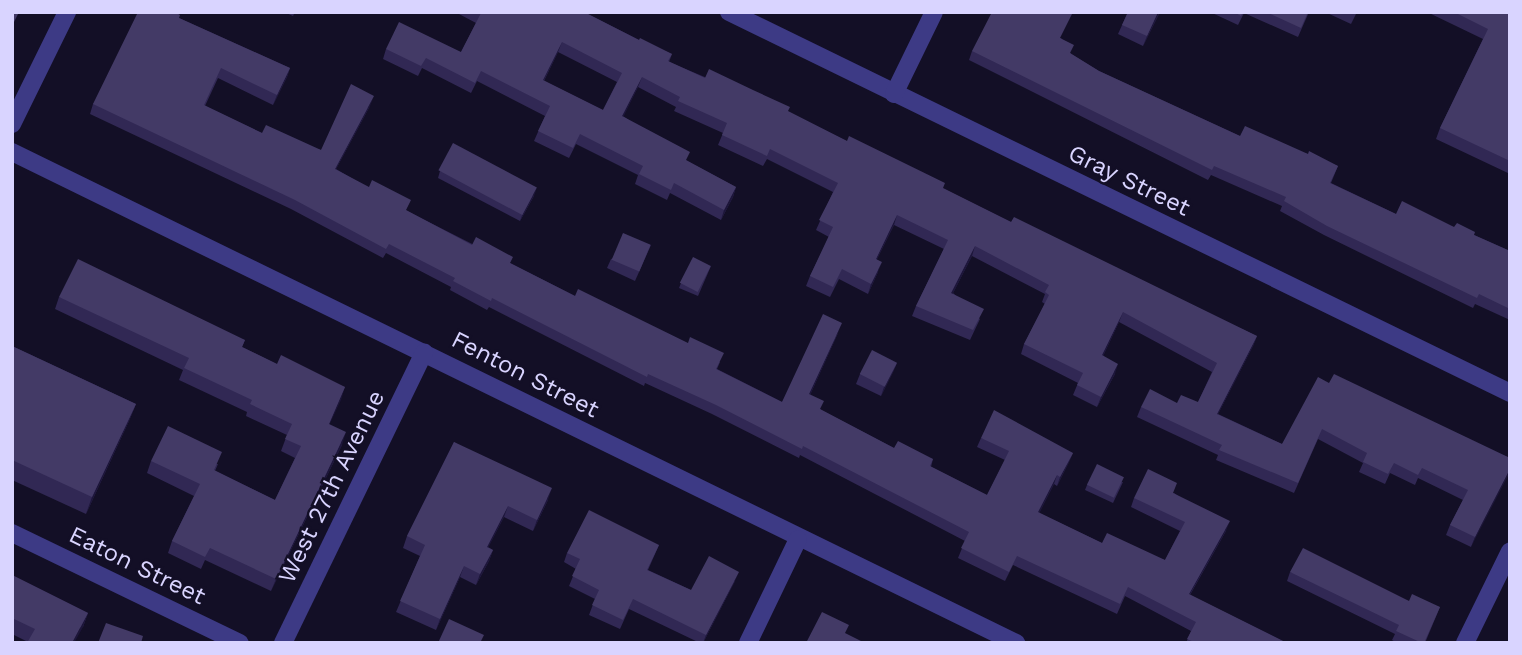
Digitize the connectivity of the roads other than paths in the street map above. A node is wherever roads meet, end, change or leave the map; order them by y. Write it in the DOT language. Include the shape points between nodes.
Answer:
graph roads {
  1 [pos="67,12"];
  2 [pos="729,12"];
  3 [pos="934,12"];
  4 [pos="894,94"];
  5 [pos="14,114"];
  6 [pos="12,152"];
  7 [pos="424,352"];
  8 [pos="1510,393"];
  9 [pos="12,533"];
  10 [pos="798,539"];
  11 [pos="1510,551"];
  12 [pos="240,643"];
  13 [pos="283,643"];
  14 [pos="748,643"];
  15 [pos="1016,643"];
  16 [pos="1465,643"];
  1 -- 5 [label="street"];
  2 -- 4 [label="street, Gray Street"];
  3 -- 4 [label="street"];
  4 -- 8 [label="street, Gray Street"];
  6 -- 7 [label="street, Fenton Street"];
  7 -- 10 [label="street, Fenton Street"];
  7 -- 13 [label="street, West 27th Avenue"];
  9 -- 12 [label="street, Eaton Street"];
  10 -- 14 [label="street"];
  10 -- 15 [label="street, Fenton Street"];
  11 -- 16 [label="street"];
}
